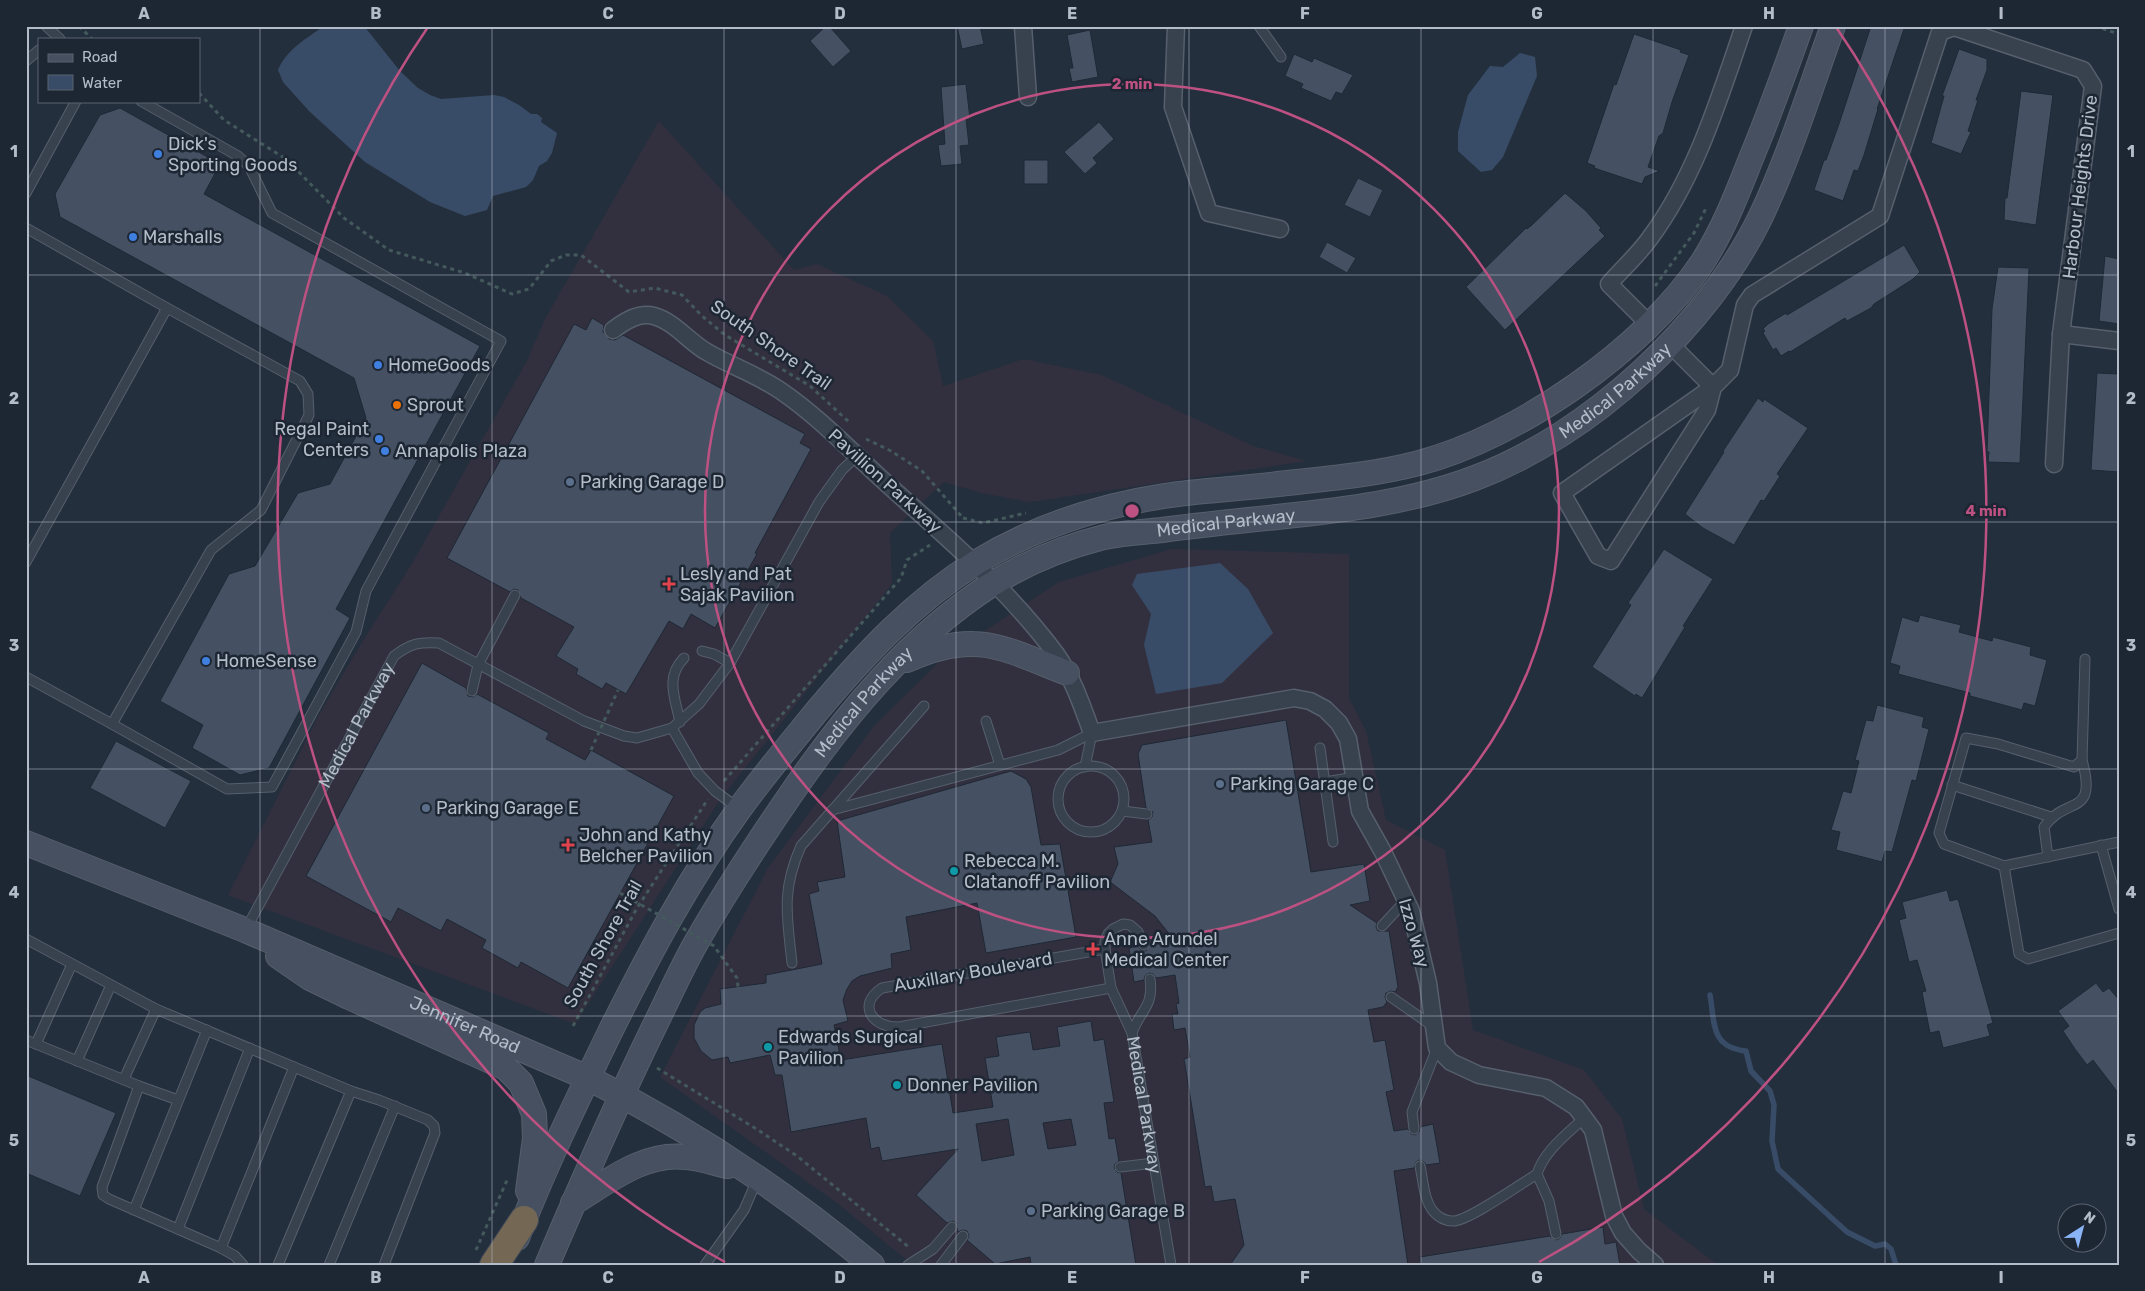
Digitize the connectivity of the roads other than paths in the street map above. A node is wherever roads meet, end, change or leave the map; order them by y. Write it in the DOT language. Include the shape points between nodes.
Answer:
graph roads {
  1 [pos="46,26"];
  2 [pos="1023,26"];
  3 [pos="1176,26"];
  4 [pos="1259,26"];
  5 [pos="1744,26"];
  6 [pos="1801,26"];
  7 [pos="1833,26"];
  8 [pos="55,37"];
  9 [pos="38,51"];
  10 [pos="1281,58"];
  11 [pos="26,61"];
  12 [pos="1028,97"];
  13 [pos="75,102"];
  14 [pos="143,102"];
  15 [pos="29,179"];
  16 [pos="26,193"];
  17 [pos="26,228"];
  18 [pos="1280,229"];
  19 [pos="167,308"];
  20 [pos="1643,317"];
  21 [pos="613,330"];
  22 [pos="2061,334"];
  23 [pos="2119,341"];
  24 [pos="1670,344"];
  25 [pos="1714,387"];
  26 [pos="857,456"];
  27 [pos="2054,464"];
  28 [pos="30,548"];
  29 [pos="26,562"];
  30 [pos="976,563"];
  31 [pos="994,583"];
  32 [pos="515,595"];
  33 [pos="702,651"];
  34 [pos="684,658"];
  35 [pos="2085,659"];
  36 [pos="730,663"];
  37 [pos="478,665"];
  38 [pos="894,666"];
  39 [pos="1067,673"];
  40 [pos="26,677"];
  41 [pos="472,691"];
  42 [pos="924,706"];
  43 [pos="986,721"];
  44 [pos="112,724"];
  45 [pos="676,725"];
  46 [pos="1092,733"];
  47 [pos="1320,748"];
  48 [pos="2082,760"];
  49 [pos="1000,765"];
  50 [pos="1085,766"];
  51 [pos="1354,777"];
  52 [pos="1325,782"];
  53 [pos="1952,785"];
  54 [pos="740,809"];
  55 [pos="832,810"];
  56 [pos="1122,811"];
  57 [pos="1147,814"];
  58 [pos="2051,817"];
  59 [pos="1333,842"];
  60 [pos="2119,842"];
  61 [pos="26,843"];
  62 [pos="2101,845"];
  63 [pos="2048,857"];
  64 [pos="2004,866"];
  65 [pos="1406,900"];
  66 [pos="2119,909"];
  67 [pos="1382,926"];
  68 [pos="245,930"];
  69 [pos="2119,933"];
  70 [pos="26,939"];
  71 [pos="1144,945"];
  72 [pos="1105,949"];
  73 [pos="792,963"];
  74 [pos="72,964"];
  75 [pos="1150,979"];
  76 [pos="111,985"];
  77 [pos="1111,988"];
  78 [pos="1391,997"];
  79 [pos="156,1009"];
  80 [pos="1434,1027"];
  81 [pos="207,1030"];
  82 [pos="1132,1033"];
  83 [pos="26,1040"];
  84 [pos="36,1044"];
  85 [pos="250,1048"];
  86 [pos="1437,1048"];
  87 [pos="78,1061"];
  88 [pos="294,1067"];
  89 [pos="588,1078"];
  90 [pos="124,1079"];
  91 [pos="139,1086"];
  92 [pos="351,1091"];
  93 [pos="621,1095"];
  94 [pos="178,1100"];
  95 [pos="395,1106"];
  96 [pos="1584,1118"];
  97 [pos="1414,1129"];
  98 [pos="1154,1163"];
  99 [pos="1420,1166"];
  100 [pos="1120,1167"];
  101 [pos="750,1174"];
  102 [pos="1537,1174"];
  103 [pos="573,1203"];
  104 [pos="134,1210"];
  105 [pos="524,1220"];
  106 [pos="952,1227"];
  107 [pos="178,1229"];
  108 [pos="1556,1234"];
  109 [pos="963,1236"];
  110 [pos="221,1248"];
  111 [pos="483,1260"];
  112 [pos="243,1265"];
  113 [pos="278,1265"];
  114 [pos="330,1265"];
  115 [pos="384,1265"];
  116 [pos="506,1265"];
  117 [pos="546,1265"];
  118 [pos="705,1265"];
  119 [pos="872,1265"];
  120 [pos="908,1265"];
  121 [pos="941,1265"];
  122 [pos="1171,1265"];
  123 [pos="1655,1265"];
  1 -- 8 [label="lane"];
  2 -- 12 [label="street"];
  3 -- 18 [label="street" via="1173,107 1209,213"];
  4 -- 10 [label="lane"];
  5 -- 20 [label="street" via="1688,176 1650,239 1609,284"];
  6 -- 20 [label="main road, Medical Parkway" via="1741,186 1717,236 1701,264 1672,302"];
  7 -- 24 [label="main road, Medical Parkway" via="1774,188 1759,220 1730,270"];
  9 -- 11 [label="lane"];
  13 -- 15 [label="lane"];
  14 -- 44 [label="lane" via="238,156 249,166 272,213 500,341 366,591 356,632 272,787 227,789"];
  15 -- 16 [label="lane"];
  17 -- 19 [label="lane"];
  19 -- 28 [label="lane"];
  19 -- 44 [label="lane" via="300,381 308,394 310,415 261,510 210,550"];
  20 -- 30 [label="main road, Medical Parkway" via="1585,380 1549,404 1459,450 1422,462 1362,474 1166,496 1112,506 1056,524"];
  21 -- 26 [label="street, Pavillion Parkway" via="639,316 653,315 665,320 700,348 782,391"];
  22 -- 23 [label="street"];
  22 -- 25 [label="street, Harbour Heights Drive" via="2093,86 2083,70 1954,27 1940,32 1880,216 1752,295 1745,305 1730,370"];
  22 -- 27 [label="street, Harbour Heights Drive"];
  24 -- 25 [label="street"];
  24 -- 31 [label="main road, Medical Parkway" via="1631,381 1552,440 1474,478 1412,496 1336,510 1107,536 1050,555"];
  25 -- 25 [label="street" via="1708,410 1612,561 1598,556 1562,493"];
  26 -- 30 [label="street, Pavillion Parkway"];
  26 -- 36 [label="lane, Medical Parkway" via="842,470 819,502"];
  28 -- 29 [label="lane"];
  30 -- 31 [label="street, Pavillion Parkway"];
  30 -- 54 [label="main road, Medical Parkway" via="921,603 859,662"];
  31 -- 38 [label="main road, Medical Parkway" via="933,627"];
  31 -- 39 [label="street, Pavillion Parkway" via="1056,655"];
  32 -- 37 [label="lane"];
  33 -- 36 [label="lane"];
  34 -- 45 [label="lane" via="672,676"];
  35 -- 48 [label="lane"];
  36 -- 45 [label="lane, Medical Parkway" via="699,704"];
  37 -- 41 [label="lane"];
  37 -- 45 [label="lane, Medical Parkway" via="584,721 624,736 637,738"];
  37 -- 68 [label="lane, Medical Parkway" via="439,643 421,642 406,646 394,656"];
  38 -- 39 [label="main road" via="943,646 979,644 1018,653"];
  38 -- 93 [label="main road, Medical Parkway" via="855,707 807,770 741,870 696,944"];
  39 -- 46 [label="street, Pavillion Parkway"];
  40 -- 44 [label="lane"];
  42 -- 55 [label="lane"];
  43 -- 49 [label="lane"];
  45 -- 54 [label="lane" via="698,773 715,791"];
  46 -- 49 [label="lane" via="1058,750"];
  46 -- 50 [label="lane"];
  46 -- 51 [label="street, Izzo Way" via="1294,698 1310,701 1325,709 1339,723 1348,739"];
  47 -- 52 [label="lane"];
  48 -- 53 [label="lane" via="2074,767 1998,744 1966,738"];
  48 -- 58 [label="lane" via="2087,780 2086,794 2080,803"];
  49 -- 55 [label="lane"];
  50 -- 56 [label="lane" via="1104,769 1119,782 1124,800"];
  50 -- 56 [label="lane" via="1068,775 1062,784 1058,798 1064,818 1078,829 1097,831 1114,823"];
  51 -- 52 [label="lane"];
  51 -- 65 [label="street, Izzo Way" via="1360,811"];
  52 -- 59 [label="lane"];
  53 -- 58 [label="lane"];
  53 -- 64 [label="lane" via="1939,833 1944,844"];
  54 -- 89 [label="main road, Medical Parkway" via="696,874 663,931"];
  55 -- 73 [label="lane" via="802,846 788,883 786,900"];
  56 -- 57 [label="lane"];
  58 -- 63 [label="lane" via="2044,827"];
  60 -- 62 [label="lane"];
  61 -- 68 [label="main road, Jennifer Road"];
  62 -- 63 [label="lane"];
  62 -- 66 [label="lane"];
  63 -- 64 [label="lane"];
  64 -- 69 [label="lane" via="2019,954 2028,959"];
  65 -- 67 [label="lane"];
  65 -- 80 [label="street, Izzo Way" via="1412,910"];
  68 -- 89 [label="main road, Jennifer Road"];
  68 -- 105 [label="main road" via="310,978 506,1068 521,1083 534,1114 535,1138"];
  70 -- 74 [label="lane"];
  71 -- 72 [label="lane" via="1138,932 1130,925 1122,924 1108,934"];
  72 -- 77 [label="lane, Medical Parkway"];
  72 -- 77 [label="lane, Auxillary Boulevard" via="888,986 871,997 870,1014 891,1028"];
  74 -- 76 [label="lane"];
  74 -- 84 [label="lane"];
  75 -- 82 [label="lane" via="1150,1000"];
  76 -- 79 [label="lane"];
  76 -- 87 [label="lane"];
  77 -- 82 [label="lane, Medical Parkway"];
  78 -- 80 [label="lane"];
  79 -- 81 [label="lane"];
  79 -- 90 [label="lane"];
  80 -- 86 [label="street, Izzo Way"];
  81 -- 85 [label="lane"];
  81 -- 94 [label="lane"];
  82 -- 98 [label="lane, Medical Parkway"];
  83 -- 84 [label="lane"];
  84 -- 87 [label="lane"];
  85 -- 88 [label="lane"];
  85 -- 107 [label="lane"];
  86 -- 96 [label="street" via="1452,1062 1479,1074 1546,1088 1570,1103"];
  86 -- 97 [label="lane" via="1412,1112"];
  87 -- 90 [label="lane"];
  88 -- 92 [label="lane"];
  88 -- 110 [label="lane"];
  89 -- 93 [label="main road, Jennifer Road"];
  89 -- 105 [label="main road, Medical Parkway"];
  90 -- 91 [label="lane"];
  91 -- 94 [label="lane"];
  91 -- 104 [label="lane" via="102,1187 103,1195"];
  92 -- 95 [label="lane"];
  92 -- 113 [label="lane"];
  93 -- 101 [label="main road, Jennifer Road"];
  93 -- 103 [label="main road, Medical Parkway"];
  94 -- 104 [label="lane"];
  95 -- 114 [label="lane"];
  95 -- 115 [label="lane" via="428,1120 435,1133"];
  96 -- 102 [label="lane" via="1548,1154"];
  96 -- 123 [label="street" via="1593,1130 1614,1216 1623,1233"];
  98 -- 100 [label="lane"];
  98 -- 122 [label="lane, Medical Parkway"];
  99 -- 102 [label="lane" via="1428,1203 1441,1218 1454,1222 1468,1217"];
  101 -- 103 [label="main road" via="686,1157 665,1156 636,1164"];
  101 -- 118 [label="lane" via="744,1210"];
  101 -- 119 [label="main road, Jennifer Road"];
  102 -- 108 [label="lane" via="1548,1200"];
  103 -- 117 [label="main road, Medical Parkway"];
  104 -- 107 [label="lane"];
  105 -- 111 [label="highway"];
  105 -- 116 [label="main road"];
  106 -- 120 [label="lane" via="933,1249"];
  107 -- 110 [label="lane"];
  109 -- 121 [label="lane"];
  110 -- 112 [label="lane"];
}
